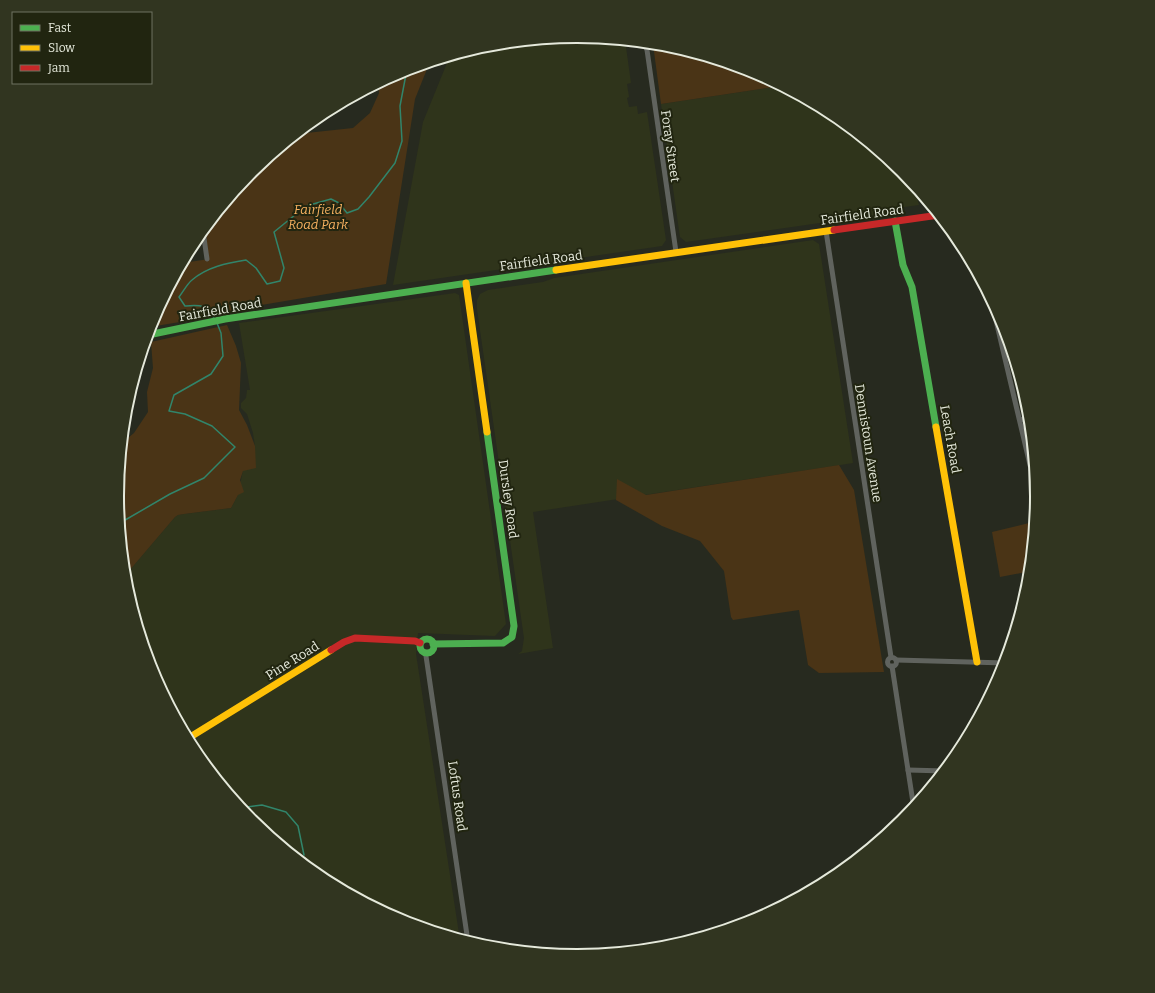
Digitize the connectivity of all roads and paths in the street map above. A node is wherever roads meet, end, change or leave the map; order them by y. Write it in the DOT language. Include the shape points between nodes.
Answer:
graph roads {
  1 [pos="646,49"];
  2 [pos="933,216"];
  3 [pos="895,221"];
  4 [pos="826,231"];
  5 [pos="204,239"];
  6 [pos="676,252"];
  7 [pos="207,259"];
  8 [pos="466,284"];
  9 [pos="998,328"];
  10 [pos="999,332"];
  11 [pos="155,334"];
  12 [pos="1024,419"];
  13 [pos="1020,420"];
  14 [pos="1029,461"];
  15 [pos="420,643"];
  16 [pos="434,644"];
  17 [pos="426,653"];
  18 [pos="894,658"];
  19 [pos="977,662"];
  20 [pos="999,663"];
  21 [pos="193,736"];
  22 [pos="908,770"];
  23 [pos="939,771"];
  24 [pos="913,801"];
  25 [pos="467,936"];
  1 -- 6 [label="street, Foray Street"];
  2 -- 3 [label="street, Fairfield Road"];
  3 -- 4 [label="street, Fairfield Road"];
  3 -- 19 [label="street, Leach Road" via="903,265 914,296"];
  4 -- 6 [label="street, Fairfield Road"];
  4 -- 18 [label="street, Dennistoun Avenue"];
  5 -- 7 [label="street"];
  6 -- 8 [label="street, Fairfield Road"];
  8 -- 11 [label="street, Fairfield Road" via="322,304"];
  8 -- 16 [label="street, Dursley Road" via="514,626 512,637 503,644"];
  9 -- 10 [label="street"];
  10 -- 13 [label="street"];
  12 -- 13 [label="street"];
  13 -- 14 [label="street"];
  15 -- 16 [label="street" via="427,639"];
  15 -- 17 [label="street" via="421,649"];
  15 -- 21 [label="street, Pine Road" via="355,638 344,642"];
  16 -- 17 [label="street" via="432,650"];
  17 -- 25 [label="street, Loftus Road"];
  18 -- 19 [label="street"];
  18 -- 22 [label="street" via="896,664 892,666"];
  19 -- 20 [label="street"];
  22 -- 23 [label="street"];
  22 -- 24 [label="street"];
}
